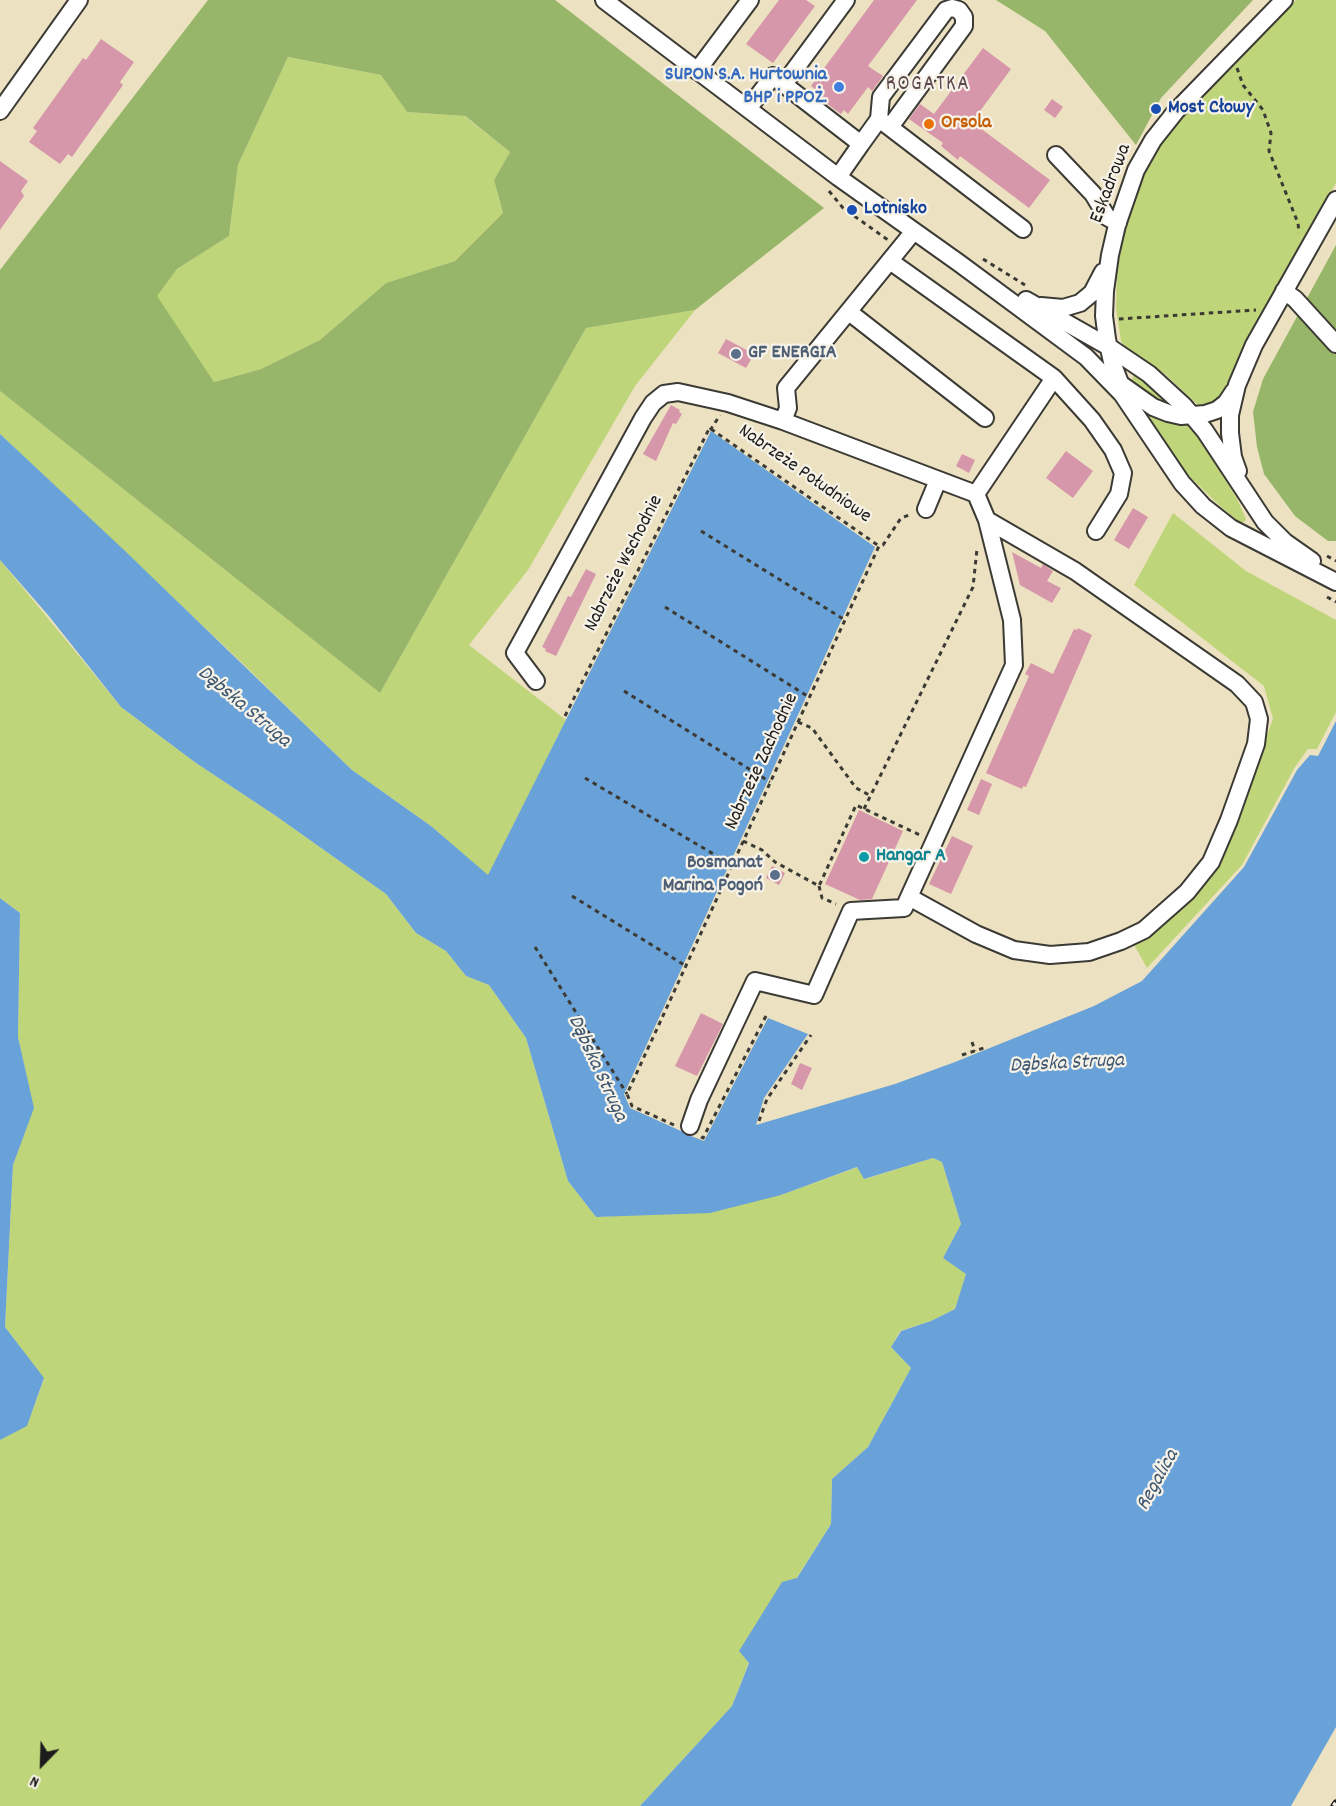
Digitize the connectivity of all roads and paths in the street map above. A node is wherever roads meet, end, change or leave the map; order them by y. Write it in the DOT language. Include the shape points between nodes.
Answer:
graph roads {
  1 [pos="79,0"];
  2 [pos="604,0"];
  3 [pos="750,0"];
  4 [pos="846,0"];
  5 [pos="1284,0"];
  6 [pos="1236,65"];
  7 [pos="697,71"];
  8 [pos="784,84"];
  9 [pos="748,110"];
  10 [pos="0,111"];
  11 [pos="885,123"];
  12 [pos="861,144"];
  13 [pos="1056,155"];
  14 [pos="838,177"];
  15 [pos="1336,200"];
  16 [pos="1118,223"];
  17 [pos="1023,229"];
  18 [pos="914,231"];
  19 [pos="1300,237"];
  20 [pos="976,255"];
  21 [pos="1110,255"];
  22 [pos="890,261"];
  23 [pos="959,263"];
  24 [pos="1284,291"];
  25 [pos="1031,296"];
  26 [pos="1275,309"];
  27 [pos="849,312"];
  28 [pos="1122,320"];
  29 [pos="1336,344"];
  30 [pos="1108,347"];
  31 [pos="1094,365"];
  32 [pos="1054,378"];
  33 [pos="1120,383"];
  34 [pos="1237,385"];
  35 [pos="1134,410"];
  36 [pos="1193,416"];
  37 [pos="985,418"];
  38 [pos="783,420"];
  39 [pos="711,429"];
  40 [pos="938,480"];
  41 [pos="976,494"];
  42 [pos="1250,502"];
  43 [pos="926,508"];
  44 [pos="987,520"];
  45 [pos="701,531"];
  46 [pos="1096,531"];
  47 [pos="978,544"];
  48 [pos="879,546"];
  49 [pos="1336,577"];
  50 [pos="1336,582"];
  51 [pos="665,607"];
  52 [pos="844,620"];
  53 [pos="536,681"];
  54 [pos="624,691"];
  55 [pos="809,697"];
  56 [pos="566,716"];
  57 [pos="798,722"];
  58 [pos="585,778"];
  59 [pos="770,782"];
  60 [pos="871,796"];
  61 [pos="864,809"];
  62 [pos="743,841"];
  63 [pos="935,842"];
  64 [pos="732,865"];
  65 [pos="819,886"];
  66 [pos="572,896"];
  67 [pos="909,897"];
  68 [pos="851,911"];
  69 [pos="535,947"];
  70 [pos="686,966"];
  71 [pos="766,1016"];
  72 [pos="811,1035"];
  73 [pos="972,1042"];
  74 [pos="987,1047"];
  75 [pos="975,1051"];
  76 [pos="962,1055"];
  77 [pos="627,1094"];
  78 [pos="759,1121"];
  79 [pos="689,1129"];
  1 -- 10 [label="street"];
  2 -- 7 [label="street"];
  3 -- 7 [label="street"];
  4 -- 8 [label="street"];
  5 -- 16 [label="street, Eskadrowa" via="1158,131 1136,170"];
  6 -- 19 [label="path" via="1243,85 1263,110 1271,133 1269,151"];
  7 -- 9 [label="street"];
  8 -- 9 [label="street" via="773,76"];
  8 -- 12 [label="street"];
  9 -- 14 [label="street"];
  11 -- 11 [label="street" via="964,26 959,10 946,10 881,97"];
  11 -- 12 [label="street"];
  11 -- 17 [label="street"];
  12 -- 14 [label="street"];
  13 -- 16 [label="street" via="1093,194 1107,217"];
  14 -- 18 [label="street"];
  15 -- 24 [label="street, Eskadrowa"];
  16 -- 21 [label="street, Eskadrowa"];
  18 -- 22 [label="street"];
  18 -- 23 [label="street"];
  20 -- 25 [label="path"];
  21 -- 25 [label="street, Eskadrowa" via="1092,293 1080,303 1055,309"];
  21 -- 30 [label="street, Eskadrowa" via="1104,316"];
  22 -- 27 [label="street"];
  22 -- 32 [label="street"];
  23 -- 25 [label="street, Eskadrowa"];
  23 -- 31 [label="street, Eskadrowa"];
  24 -- 26 [label="street, Eskadrowa"];
  24 -- 29 [label="street"];
  25 -- 30 [label="street, Eskadrowa"];
  26 -- 28 [label="path"];
  26 -- 34 [label="street, Eskadrowa"];
  27 -- 37 [label="street"];
  27 -- 38 [label="street" via="786,388 788,408"];
  30 -- 33 [label="street, Eskadrowa"];
  30 -- 36 [label="street, Eskadrowa" via="1149,374"];
  31 -- 33 [label="street, Eskadrowa"];
  31 -- 35 [label="street, Eskadrowa"];
  32 -- 41 [label="street"];
  32 -- 46 [label="street" via="1092,420 1123,473 1119,494"];
  33 -- 35 [label="street, Eskadrowa"];
  33 -- 36 [label="street, Eskadrowa" via="1153,407"];
  34 -- 36 [label="street, Eskadrowa" via="1217,410"];
  34 -- 42 [label="street, Eskadrowa" via="1230,434 1233,457"];
  35 -- 50 [label="street, Eskadrowa" via="1182,483 1203,506 1231,528"];
  36 -- 42 [label="street, Eskadrowa"];
  38 -- 40 [label="street"];
  38 -- 53 [label="street" via="696,394 664,394 652,403 514,653"];
  39 -- 48 [label="path, Nabrzeże Południowe"];
  39 -- 56 [label="path, Nabrzeże Wschodnie"];
  40 -- 41 [label="street"];
  40 -- 43 [label="street"];
  41 -- 44 [label="street"];
  42 -- 49 [label="street, Eskadrowa" via="1285,542"];
  43 -- 48 [label="path, Nabrzeże Zachodnie" via="901,518"];
  44 -- 63 [label="street" via="1012,620 1014,665"];
  44 -- 67 [label="street" via="1075,571 1237,684 1254,702 1259,719 1256,744 1211,862 1187,892 1144,930 1121,941 1089,952 1050,955 1014,950"];
  45 -- 52 [label="path"];
  47 -- 60 [label="path" via="973,587"];
  48 -- 52 [label="path, Nabrzeże Zachodnie"];
  51 -- 55 [label="path"];
  52 -- 55 [label="path, Nabrzeże Zachodnie"];
  54 -- 59 [label="path"];
  55 -- 57 [label="path, Nabrzeże Zachodnie"];
  57 -- 59 [label="path, Nabrzeże Zachodnie"];
  57 -- 60 [label="path" via="812,728 856,788"];
  58 -- 64 [label="path"];
  59 -- 62 [label="path, Nabrzeże Zachodnie"];
  60 -- 61 [label="path"];
  61 -- 63 [label="path"];
  61 -- 65 [label="path" via="855,805"];
  62 -- 64 [label="path, Nabrzeże Zachodnie"];
  62 -- 65 [label="path"];
  63 -- 67 [label="street"];
  64 -- 70 [label="path, Nabrzeże Zachodnie"];
  65 -- 68 [label="path" via="822,898"];
  66 -- 70 [label="path"];
  67 -- 68 [label="street" via="904,908"];
  68 -- 79 [label="street" via="814,995 754,981"];
  69 -- 77 [label="path"];
  70 -- 77 [label="path, Nabrzeże Zachodnie"];
  71 -- 79 [label="path" via="703,1138"];
  72 -- 78 [label="path" via="767,1099"];
  73 -- 75 [label="path"];
  74 -- 75 [label="path"];
  75 -- 76 [label="path"];
  77 -- 79 [label="path" via="632,1106"];
}
